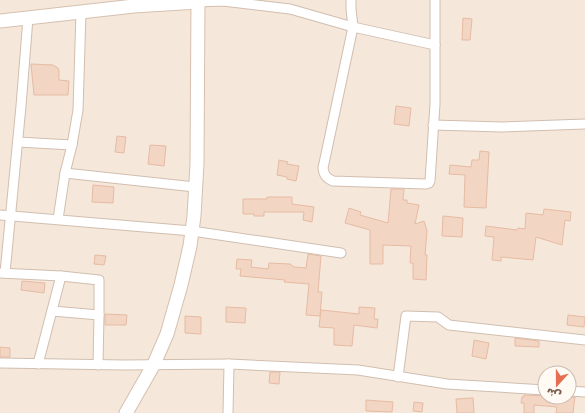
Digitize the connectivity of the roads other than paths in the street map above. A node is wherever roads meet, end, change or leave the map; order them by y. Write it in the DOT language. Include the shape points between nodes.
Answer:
graph roads {
  1 [pos="351,0"];
  2 [pos="434,0"];
  3 [pos="198,1"];
  4 [pos="80,12"];
  5 [pos="28,18"];
  6 [pos="0,21"];
  7 [pos="353,27"];
  8 [pos="434,46"];
  9 [pos="585,124"];
  10 [pos="434,125"];
  11 [pos="18,142"];
  12 [pos="72,145"];
  13 [pos="65,173"];
  14 [pos="196,187"];
  15 [pos="0,215"];
  16 [pos="10,216"];
  17 [pos="58,219"];
  18 [pos="192,231"];
  19 [pos="341,253"];
  20 [pos="2,273"];
  21 [pos="60,276"];
  22 [pos="52,312"];
  23 [pos="99,315"];
  24 [pos="585,340"];
  25 [pos="0,364"];
  26 [pos="38,364"];
  27 [pos="154,364"];
  28 [pos="229,364"];
  29 [pos="98,365"];
  30 [pos="398,377"];
  31 [pos="537,390"];
  32 [pos="126,413"];
  33 [pos="228,413"];
  1 -- 7 [label="street"];
  2 -- 8 [label="street"];
  3 -- 4 [label="street"];
  3 -- 7 [label="street" via="223,1 290,9"];
  3 -- 14 [label="street"];
  4 -- 5 [label="street"];
  4 -- 12 [label="street" via="78,110"];
  5 -- 6 [label="street"];
  5 -- 11 [label="street"];
  7 -- 8 [label="street"];
  7 -- 10 [label="street" via="323,168 328,179 429,183"];
  8 -- 10 [label="street"];
  9 -- 10 [label="street" via="502,127"];
  11 -- 12 [label="street"];
  11 -- 16 [label="street"];
  12 -- 13 [label="street"];
  13 -- 14 [label="street"];
  13 -- 17 [label="street"];
  14 -- 18 [label="street"];
  15 -- 16 [label="street"];
  16 -- 17 [label="street"];
  16 -- 20 [label="street"];
  17 -- 18 [label="street"];
  18 -- 19 [label="street"];
  18 -- 27 [label="street" via="176,304"];
  20 -- 21 [label="street"];
  21 -- 22 [label="street"];
  21 -- 23 [label="street" via="99,280"];
  22 -- 23 [label="street"];
  22 -- 26 [label="street"];
  23 -- 29 [label="street"];
  24 -- 30 [label="street" via="449,325 438,317 406,316"];
  25 -- 26 [label="street"];
  26 -- 29 [label="street"];
  27 -- 28 [label="street"];
  27 -- 29 [label="street"];
  27 -- 32 [label="street"];
  28 -- 30 [label="street" via="358,370"];
  28 -- 33 [label="street"];
  30 -- 31 [label="street" via="446,384"];
}
